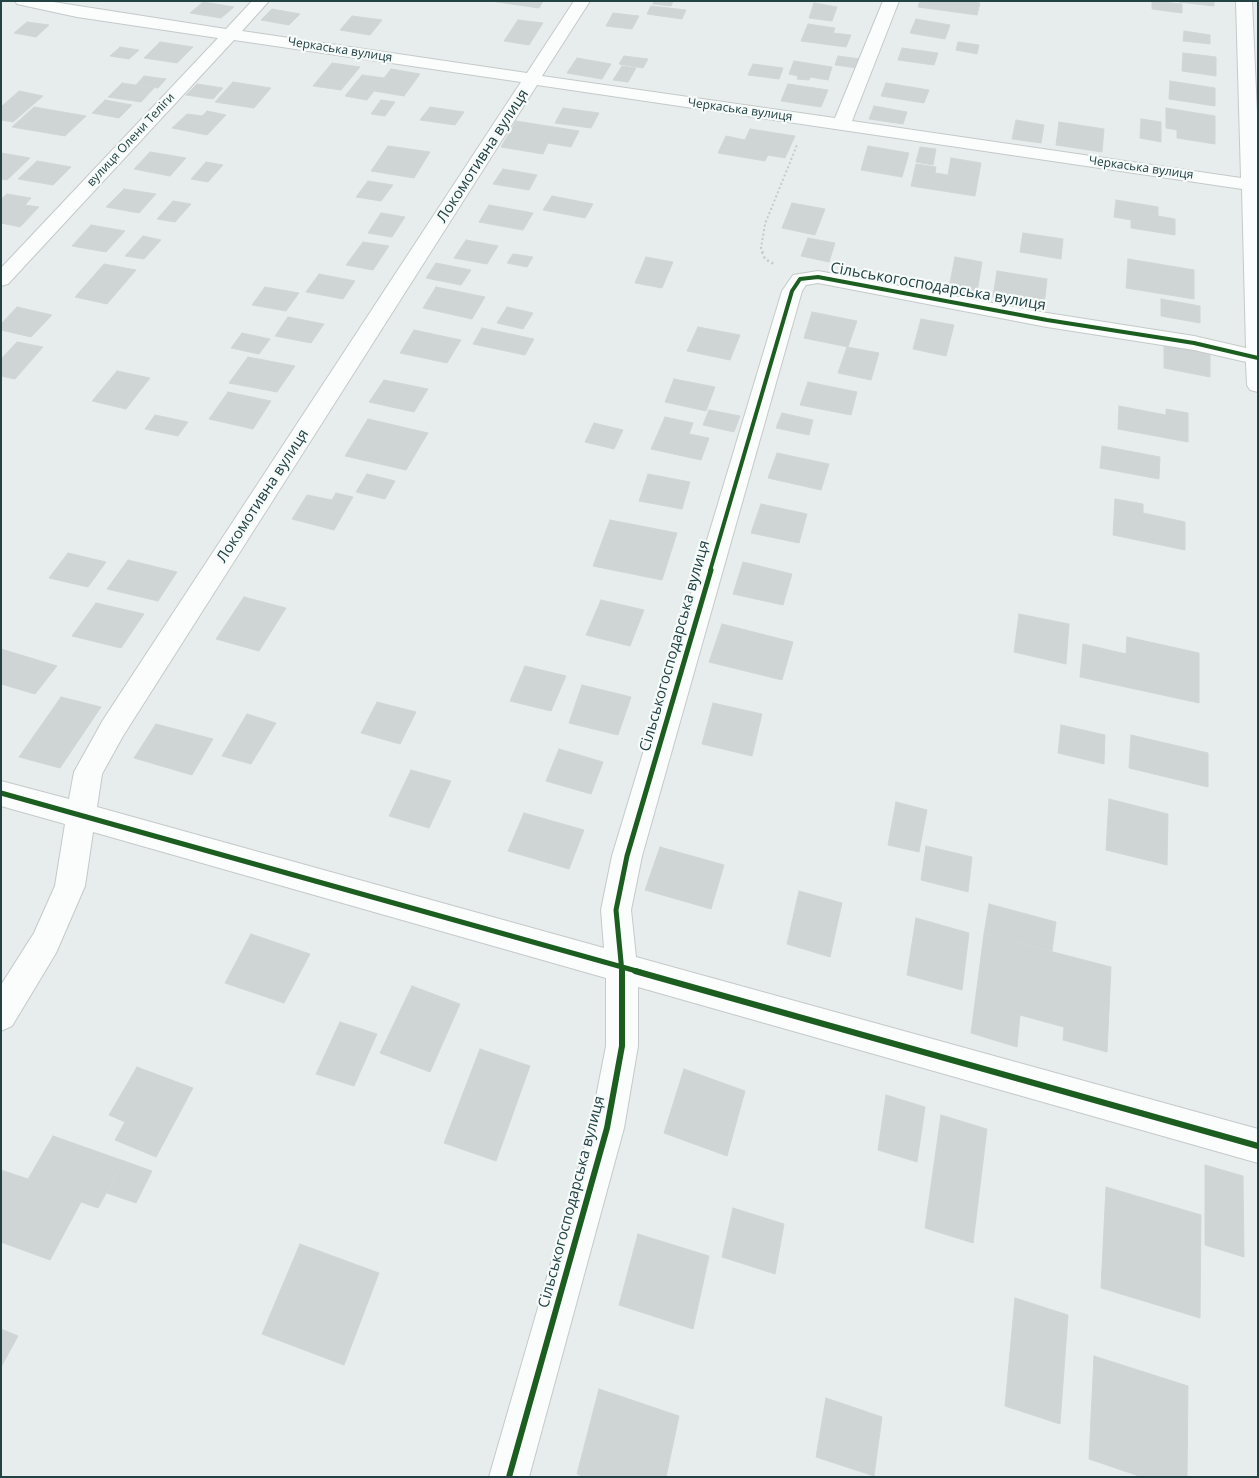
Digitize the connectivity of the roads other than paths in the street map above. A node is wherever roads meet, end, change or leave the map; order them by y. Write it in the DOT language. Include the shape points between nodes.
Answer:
graph roads {
  1 [pos="23,1"];
  2 [pos="261,1"];
  3 [pos="582,1"];
  4 [pos="891,1"];
  5 [pos="1244,1"];
  6 [pos="230,33"];
  7 [pos="532,79"];
  8 [pos="842,124"];
  9 [pos="1254,160"];
  10 [pos="1251,185"];
  11 [pos="1,280"];
  12 [pos="1257,358"];
  13 [pos="1258,385"];
  14 [pos="1,793"];
  15 [pos="80,815"];
  16 [pos="622,968"];
  17 [pos="1,1015"];
  18 [pos="1258,1146"];
  19 [pos="509,1477"];
  1 -- 6 [label="street, Черкаська вулиця" via="77,12"];
  2 -- 6 [label="street, вулиця Олени Теліги"];
  3 -- 7 [label="street, Локомотивна вулиця"];
  4 -- 8 [label="street"];
  5 -- 9 [label="street"];
  6 -- 7 [label="street, Черкаська вулиця"];
  6 -- 11 [label="street, вулиця Олени Теліги"];
  7 -- 8 [label="street, Черкаська вулиця"];
  7 -- 15 [label="street, Локомотивна вулиця" via="113,728 88,772"];
  8 -- 10 [label="street, Черкаська вулиця"];
  9 -- 10 [label="street"];
  10 -- 12 [label="street"];
  12 -- 13 [label="street"];
  12 -- 16 [label="street, Сільськогосподарська вулиця" via="1194,343 1047,320 818,277 800,279 789,300 627,856 616,910"];
  14 -- 15 [label="street"];
  15 -- 16 [label="street"];
  15 -- 17 [label="street, Локомотивна вулиця" via="70,886 45,943"];
  16 -- 18 [label="street"];
  16 -- 19 [label="street, Сільськогосподарська вулиця" via="622,1046 607,1128"];
}
